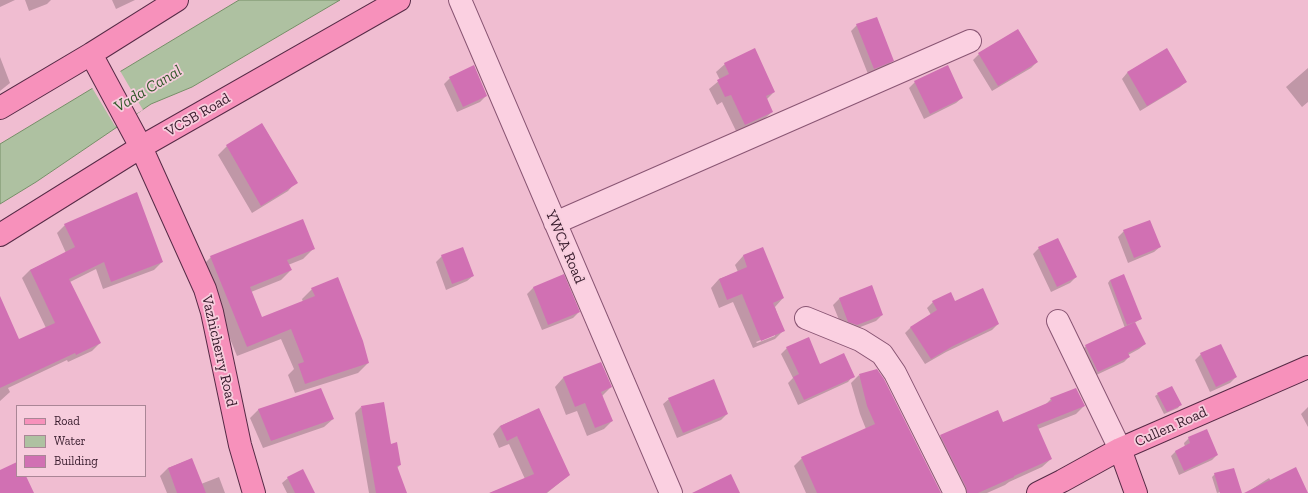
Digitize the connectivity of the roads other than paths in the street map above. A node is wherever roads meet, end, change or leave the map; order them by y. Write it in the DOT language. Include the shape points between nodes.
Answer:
graph roads {
  1 [pos="177,0"];
  2 [pos="399,0"];
  3 [pos="460,0"];
  4 [pos="970,41"];
  5 [pos="91,54"];
  6 [pos="0,108"];
  7 [pos="141,147"];
  8 [pos="555,223"];
  9 [pos="0,235"];
  10 [pos="806,318"];
  11 [pos="1058,321"];
  12 [pos="1308,367"];
  13 [pos="1120,449"];
  14 [pos="254,493"];
  15 [pos="671,493"];
  16 [pos="955,493"];
  17 [pos="1038,493"];
  18 [pos="1136,493"];
  1 -- 5 [label="main road"];
  2 -- 7 [label="main road, VCSB Road"];
  3 -- 8 [label="street, YWCA Road"];
  4 -- 8 [label="street"];
  5 -- 6 [label="main road"];
  5 -- 7 [label="main road, Vazhicherry Road"];
  7 -- 9 [label="main road, VCSB Road"];
  7 -- 14 [label="main road, Vazhicherry Road" via="212,312 240,445"];
  8 -- 15 [label="street, YWCA Road"];
  10 -- 16 [label="street" via="860,340 882,354 895,373"];
  11 -- 13 [label="street"];
  12 -- 13 [label="main road, Cullen Road"];
  13 -- 17 [label="main road, Cullen Road"];
  13 -- 18 [label="main road"];
}
